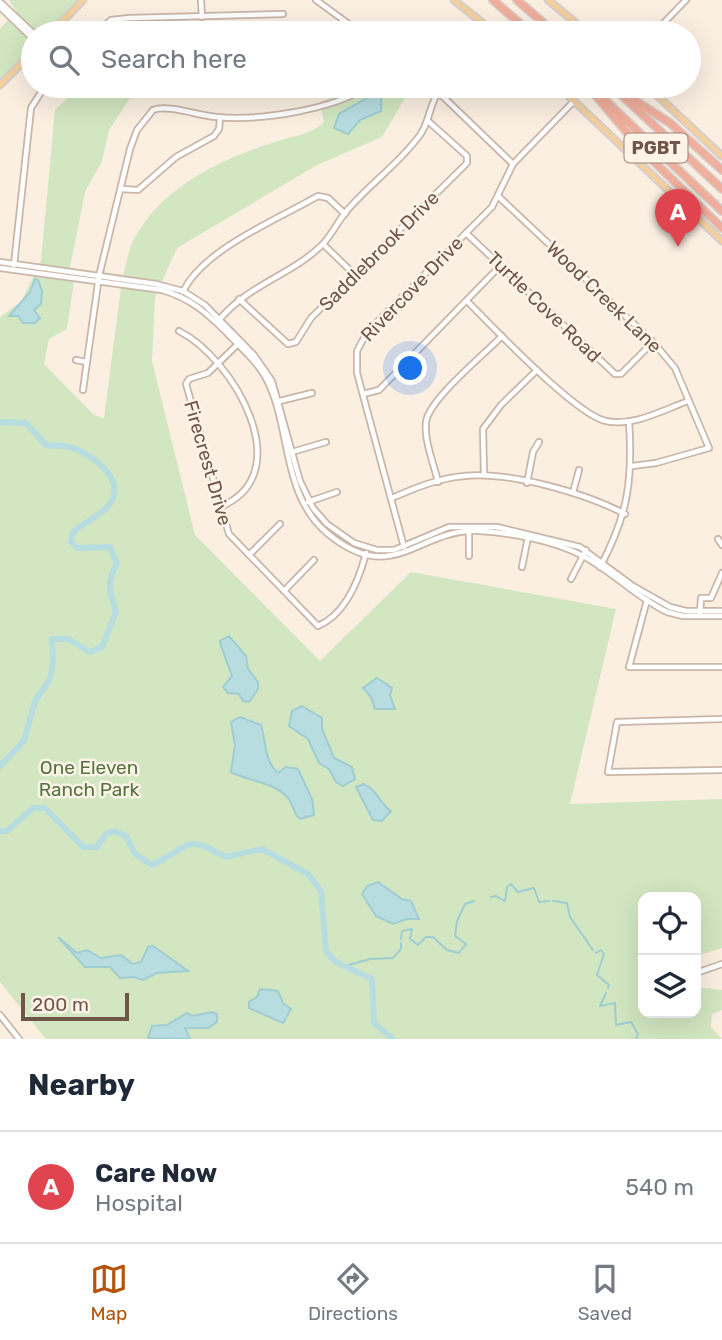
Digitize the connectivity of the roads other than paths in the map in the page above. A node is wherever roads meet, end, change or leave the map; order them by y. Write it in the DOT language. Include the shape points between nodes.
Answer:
graph roads {
  1 [pos="83,0"];
  2 [pos="201,0"];
  3 [pos="316,0"];
  4 [pos="454,0"];
  5 [pos="493,0"];
  6 [pos="517,0"];
  7 [pos="548,0"];
  8 [pos="686,0"];
  9 [pos="0,4"];
  10 [pos="283,14"];
  11 [pos="202,17"];
  12 [pos="63,21"];
  13 [pos="115,21"];
  14 [pos="345,21"];
  15 [pos="480,21"];
  16 [pos="517,21"];
  17 [pos="541,21"];
  18 [pos="573,21"];
  19 [pos="666,21"];
  20 [pos="21,24"];
  21 [pos="21,64"];
  22 [pos="0,85"];
  23 [pos="37,98"];
  24 [pos="344,98"];
  25 [pos="435,98"];
  26 [pos="446,98"];
  27 [pos="572,98"];
  28 [pos="599,98"];
  29 [pos="602,98"];
  30 [pos="625,98"];
  31 [pos="630,98"];
  32 [pos="660,98"];
  33 [pos="575,101"];
  34 [pos="220,118"];
  35 [pos="428,121"];
  36 [pos="722,156"];
  37 [pos="513,164"];
  38 [pos="722,170"];
  39 [pos="122,189"];
  40 [pos="722,189"];
  41 [pos="499,197"];
  42 [pos="722,211"];
  43 [pos="345,214"];
  44 [pos="722,228"];
  45 [pos="466,233"];
  46 [pos="722,241"];
  47 [pos="322,244"];
  48 [pos="0,262"];
  49 [pos="500,266"];
  50 [pos="13,267"];
  51 [pos="0,268"];
  52 [pos="355,275"];
  53 [pos="99,279"];
  54 [pos="182,294"];
  55 [pos="239,299"];
  56 [pos="468,302"];
  57 [pos="219,321"];
  58 [pos="179,331"];
  59 [pos="502,336"];
  60 [pos="653,342"];
  61 [pos="239,343"];
  62 [pos="76,360"];
  63 [pos="87,362"];
  64 [pos="218,364"];
  65 [pos="537,370"];
  66 [pos="83,390"];
  67 [pos="312,393"];
  68 [pos="363,394"];
  69 [pos="688,401"];
  70 [pos="277,402"];
  71 [pos="629,421"];
  72 [pos="326,442"];
  73 [pos="539,442"];
  74 [pos="290,452"];
  75 [pos="632,466"];
  76 [pos="579,470"];
  77 [pos="484,475"];
  78 [pos="438,482"];
  79 [pos="527,483"];
  80 [pos="337,492"];
  81 [pos="573,492"];
  82 [pos="392,498"];
  83 [pos="306,502"];
  84 [pos="220,507"];
  85 [pos="625,514"];
  86 [pos="280,524"];
  87 [pos="469,528"];
  88 [pos="528,536"];
  89 [pos="718,539"];
  90 [pos="722,545"];
  91 [pos="404,547"];
  92 [pos="366,550"];
  93 [pos="586,550"];
  94 [pos="406,554"];
  95 [pos="249,555"];
  96 [pos="469,556"];
  97 [pos="583,556"];
  98 [pos="314,560"];
  99 [pos="603,562"];
  100 [pos="522,567"];
  101 [pos="600,567"];
  102 [pos="722,573"];
  103 [pos="571,579"];
  104 [pos="284,591"];
  105 [pos="648,599"];
  106 [pos="722,611"];
  107 [pos="699,614"];
  108 [pos="722,617"];
  109 [pos="722,667"];
  110 [pos="722,719"];
  111 [pos="722,770"];
  112 [pos="722,964"];
  113 [pos="701,971"];
  114 [pos="0,1015"];
  115 [pos="18,1038"];
  1 -- 12 [label="main road"];
  2 -- 11 [label="street"];
  3 -- 14 [label="street"];
  4 -- 15 [label="main road"];
  5 -- 16 [label="highway"];
  6 -- 17 [label="highway"];
  7 -- 18 [label="main road"];
  8 -- 19 [label="street"];
  9 -- 20 [label="street"];
  10 -- 11 [label="street"];
  11 -- 13 [label="street"];
  21 -- 22 [label="main road"];
  23 -- 50 [label="street" via="31,108"];
  24 -- 34 [label="street" via="279,113"];
  25 -- 35 [label="street"];
  26 -- 37 [label="street"];
  27 -- 33 [label="main road"];
  28 -- 44 [label="highway" via="634,142"];
  29 -- 42 [label="highway, PGBT"];
  30 -- 40 [label="highway, PGBT"];
  31 -- 38 [label="highway" via="670,123"];
  32 -- 36 [label="main road"];
  33 -- 37 [label="street, Rivercove Drive"];
  33 -- 46 [label="main road"];
  34 -- 39 [label="street" via="214,136 176,156 138,190"];
  34 -- 39 [label="street" via="156,108 134,135"];
  35 -- 43 [label="street" via="409,149"];
  35 -- 52 [label="street, Saddlebrook Drive" via="468,160"];
  37 -- 41 [label="street, Rivercove Drive"];
  39 -- 53 [label="street"];
  41 -- 45 [label="street, Rivercove Drive"];
  41 -- 60 [label="street, Wood Creek Lane"];
  43 -- 47 [label="street"];
  43 -- 54 [label="street" via="328,198 318,196 216,256"];
  45 -- 49 [label="street, Turtle Cove Road"];
  45 -- 68 [label="street, Rivercove Drive" via="361,339 355,364"];
  47 -- 52 [label="street"];
  47 -- 55 [label="street"];
  48 -- 50 [label="street"];
  49 -- 56 [label="street"];
  49 -- 60 [label="street, Turtle Cove Road" via="615,374 621,374"];
  50 -- 51 [label="street"];
  50 -- 53 [label="street"];
  52 -- 55 [label="street, Saddlebrook Drive" via="311,318 294,344 288,344"];
  53 -- 54 [label="street" via="156,284"];
  53 -- 63 [label="street"];
  54 -- 57 [label="street" via="205,305"];
  55 -- 57 [label="street"];
  56 -- 59 [label="street"];
  56 -- 68 [label="street" via="379,390"];
  57 -- 61 [label="street"];
  58 -- 64 [label="street"];
  59 -- 65 [label="street"];
  59 -- 78 [label="street" via="435,403 427,418"];
  60 -- 69 [label="street, Wood Creek Lane" via="675,368"];
  61 -- 64 [label="street"];
  61 -- 70 [label="street" via="264,374"];
  62 -- 63 [label="street"];
  63 -- 66 [label="street"];
  64 -- 84 [label="street, Firecrest Drive" via="189,379 187,390"];
  64 -- 84 [label="street" via="238,387 258,454 258,468 243,492"];
  65 -- 71 [label="street" via="593,417"];
  65 -- 77 [label="street" via="483,429"];
  67 -- 70 [label="street"];
  68 -- 82 [label="street, Rivercove Drive"];
  69 -- 71 [label="street"];
  69 -- 75 [label="street, Wood Creek Lane" via="709,448"];
  70 -- 74 [label="street"];
  71 -- 75 [label="street"];
  72 -- 74 [label="street"];
  73 -- 79 [label="street"];
  74 -- 83 [label="street"];
  75 -- 85 [label="street"];
  76 -- 81 [label="street"];
  77 -- 78 [label="street"];
  77 -- 79 [label="street"];
  78 -- 82 [label="street"];
  79 -- 81 [label="street"];
  80 -- 83 [label="street"];
  81 -- 85 [label="street"];
  82 -- 91 [label="street, Rivercove Drive"];
  83 -- 92 [label="street" via="327,533"];
  84 -- 95 [label="street, Firecrest Drive" via="229,534"];
  85 -- 99 [label="street"];
  86 -- 95 [label="street"];
  87 -- 88 [label="street"];
  87 -- 91 [label="street" via="436,531"];
  87 -- 94 [label="street"];
  87 -- 96 [label="street"];
  88 -- 93 [label="street" via="568,542"];
  88 -- 97 [label="street"];
  88 -- 100 [label="street"];
  89 -- 90 [label="street"];
  91 -- 92 [label="street"];
  91 -- 94 [label="street, Rivercove Drive"];
  92 -- 94 [label="street" via="382,556"];
  92 -- 104 [label="street, Firecrest Drive" via="354,589 318,626"];
  93 -- 97 [label="street"];
  93 -- 99 [label="street"];
  95 -- 104 [label="street, Firecrest Drive"];
  97 -- 101 [label="street"];
  97 -- 103 [label="street"];
  98 -- 104 [label="street"];
  99 -- 101 [label="street"];
  99 -- 105 [label="street"];
  101 -- 105 [label="street"];
  102 -- 107 [label="street" via="711,598 701,598"];
  105 -- 107 [label="street"];
  105 -- 109 [label="street" via="628,664 632,669"];
  106 -- 107 [label="street"];
  107 -- 108 [label="street"];
  110 -- 111 [label="street" via="617,722 608,772"];
  112 -- 113 [label="street"];
  114 -- 115 [label="street"];
}
